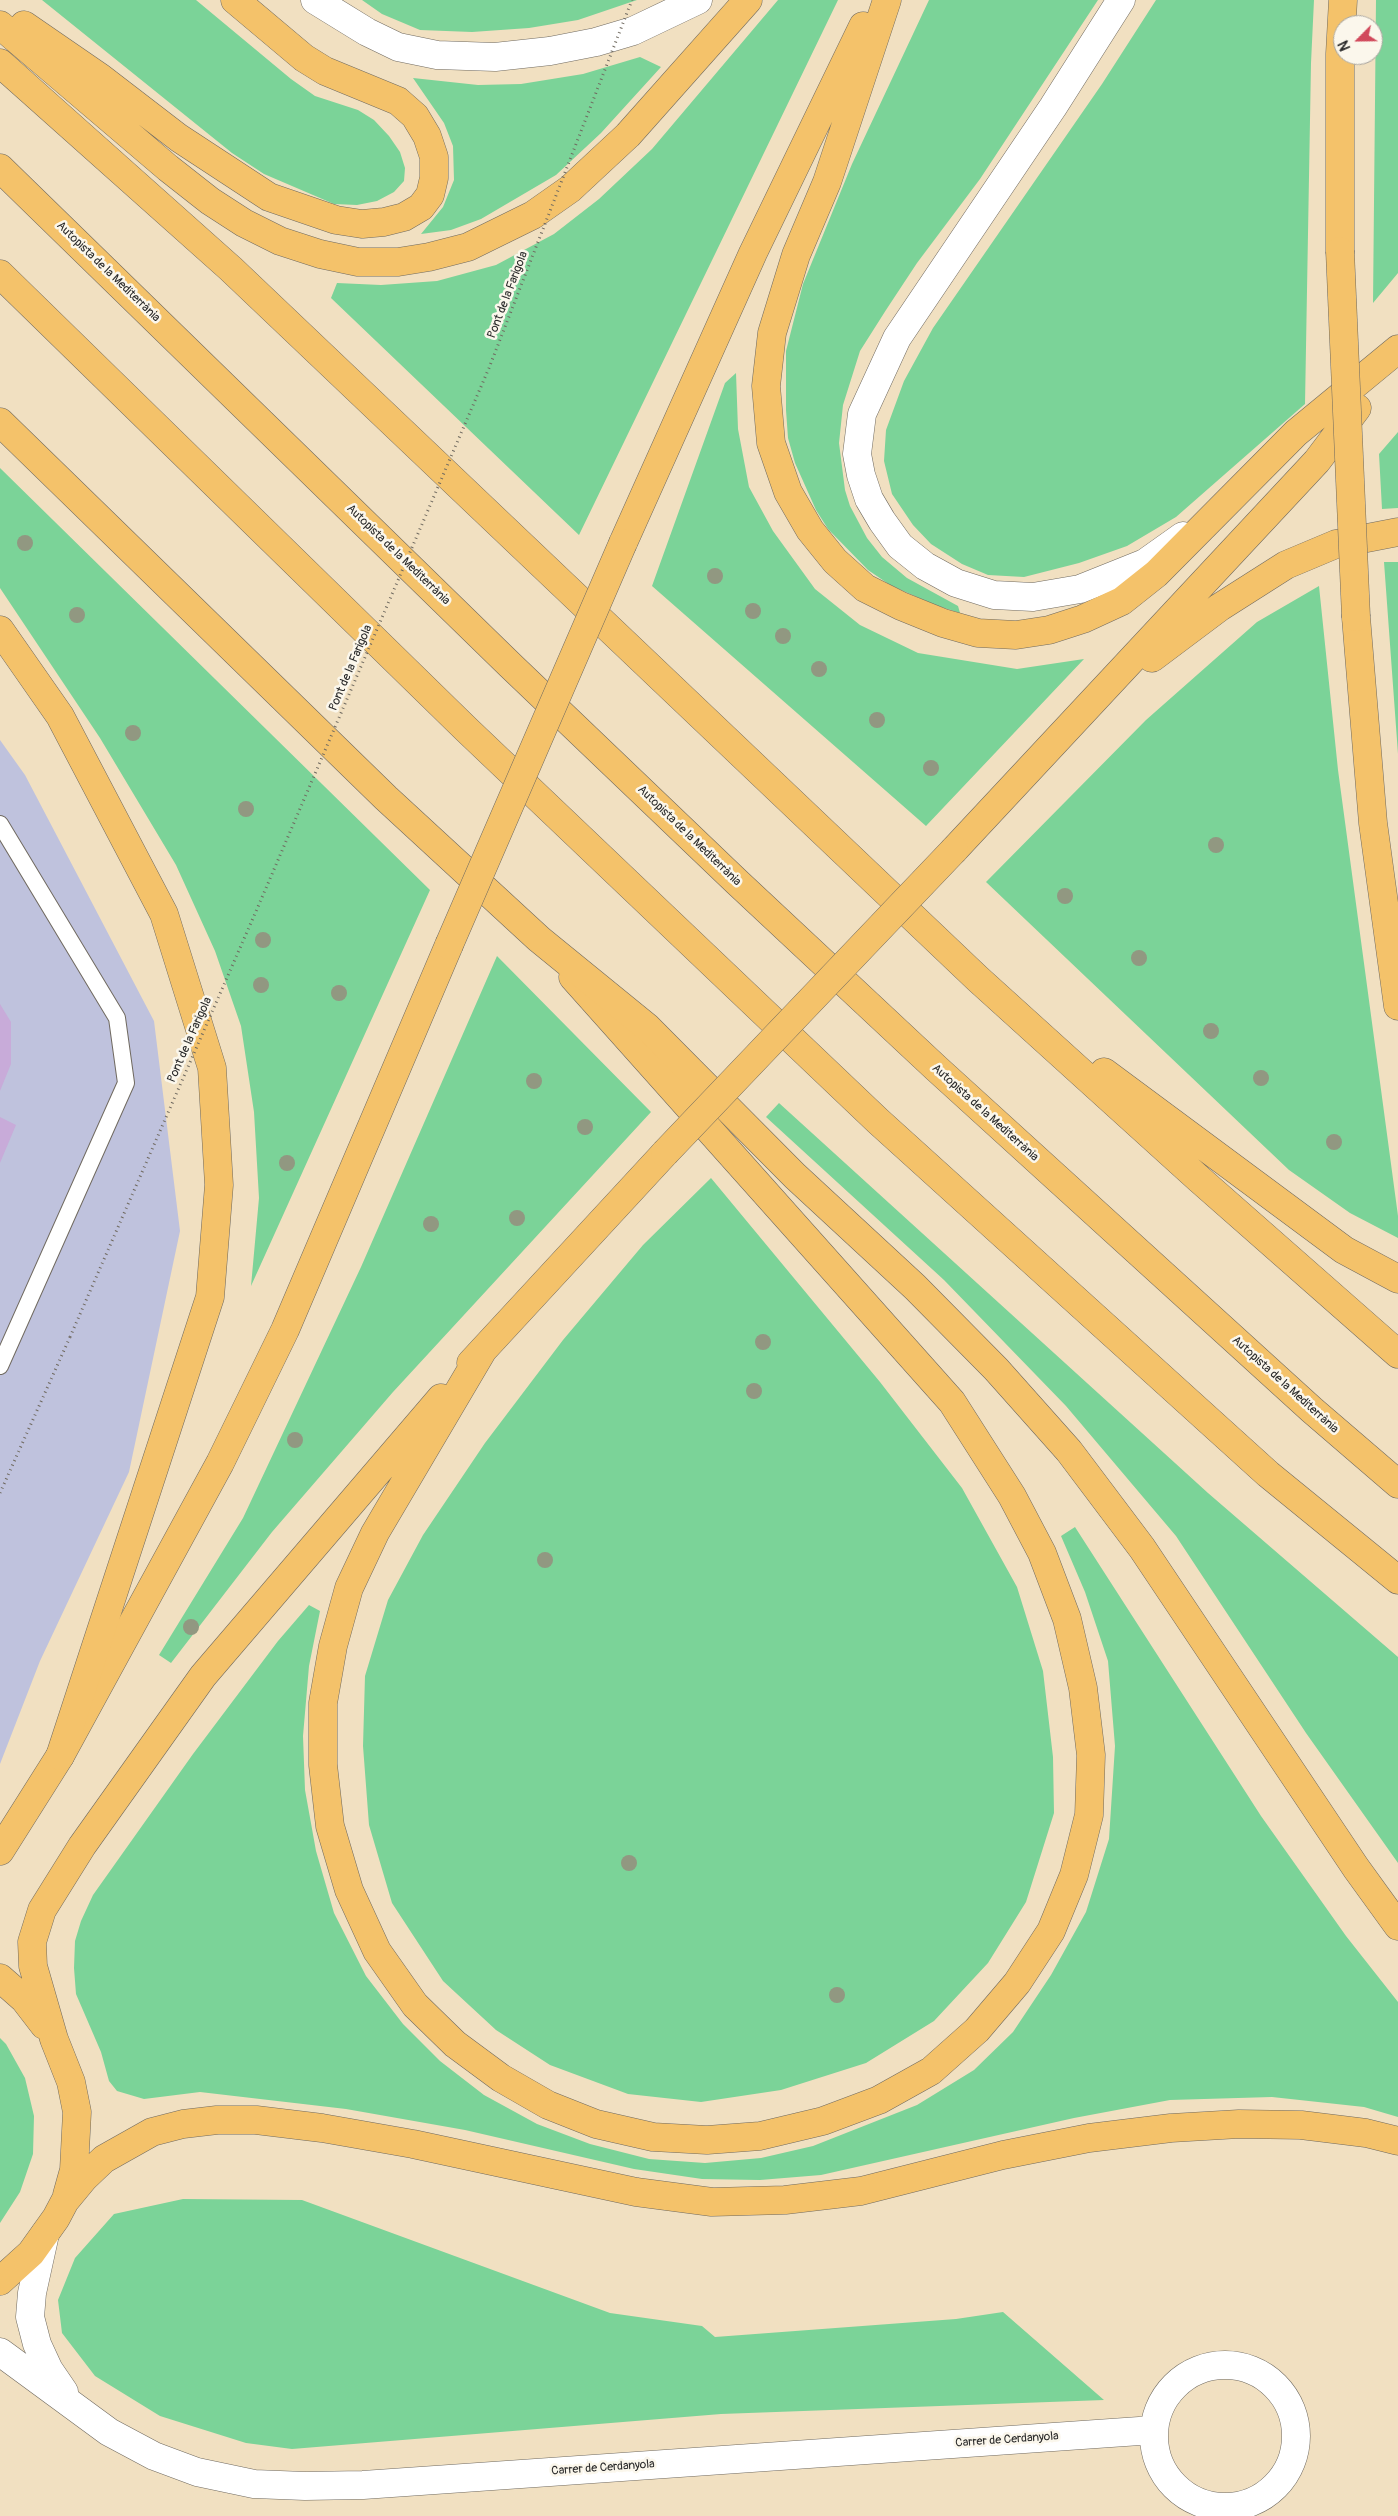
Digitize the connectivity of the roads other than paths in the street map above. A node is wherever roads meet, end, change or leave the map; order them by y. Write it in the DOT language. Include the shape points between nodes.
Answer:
graph roads {
  1 [pos="235,0"];
  2 [pos="315,0"];
  3 [pos="698,0"];
  4 [pos="748,0"];
  5 [pos="876,0"];
  6 [pos="887,0"];
  7 [pos="1121,0"];
  8 [pos="1343,0"];
  9 [pos="0,13"];
  10 [pos="0,25"];
  11 [pos="0,63"];
  12 [pos="0,168"];
  13 [pos="0,274"];
  14 [pos="1398,348"];
  15 [pos="1398,355"];
  16 [pos="0,422"];
  17 [pos="1250,481"];
  18 [pos="1398,532"];
  19 [pos="0,630"];
  20 [pos="1098,698"];
  21 [pos="0,824"];
  22 [pos="539,939"];
  23 [pos="978,979"];
  24 [pos="1398,1006"];
  25 [pos="1398,1279"];
  26 [pos="483,1350"];
  27 [pos="1398,1354"];
  28 [pos="0,1366"];
  29 [pos="1398,1484"];
  30 [pos="1398,1580"];
  31 [pos="60,1756"];
  32 [pos="0,1851"];
  33 [pos="1398,1926"];
  34 [pos="0,1978"];
  35 [pos="54,2039"];
  36 [pos="1398,2141"];
  37 [pos="65,2201"];
  38 [pos="45,2234"];
  39 [pos="0,2281"];
  40 [pos="0,2352"];
  41 [pos="72,2403"];
  42 [pos="1154,2430"];
  43 [pos="1254,2508"];
  44 [pos="1192,2509"];
  1 -- 9 [label="main road" via="304,58 398,101 415,116 434,157 430,195 421,207 404,217 362,224 336,220 269,197 179,138 34,32"];
  2 -- 3 [label="street" via="367,32 398,46 437,55 495,57 596,42 632,31"];
  4 -- 10 [label="main road" via="628,135 570,189 533,215 468,247 429,258 398,262 358,262 320,254 280,241 244,223 168,168"];
  5 -- 31 [label="main road, bridge" via="754,252 623,543 281,1339 220,1463"];
  6 -- 17 [label="main road" via="827,182 796,255 772,333 766,386 771,443 788,492 810,530 865,588 943,624 978,633 1016,635 1058,628 1122,600 1156,574"];
  7 -- 17 [label="street" via="1053,107 896,338 862,414 857,454 861,475 882,522 900,546 925,566 956,583 994,595 1033,597 1080,589 1145,563 1202,522"];
  8 -- 24 [label="main road, bridge" via="1340,251 1356,617 1373,823"];
  11 -- 23 [label="main road" via="231,269"];
  12 -- 29 [label="main road, Autopista de la Mediterrània" via="744,889 1282,1383"];
  13 -- 30 [label="main road" via="466,729 878,1121 1268,1474"];
  14 -- 17 [label="main road" via="1296,433"];
  15 -- 20 [label="main road" via="1317,461"];
  16 -- 22 [label="main road" via="386,798"];
  18 -- 20 [label="main road" via="1336,544 1286,565 1220,607"];
  19 -- 31 [label="main road" via="60,716 164,914 212,1068 220,1185 210,1297"];
  20 -- 26 [label="main road, bridge"];
  21 -- 28 [label="lane" via="117,1018 126,1083"];
  22 -- 26 [label="main road" via="952,1402 1012,1496 1042,1554 1067,1619 1084,1688 1091,1755 1089,1814 1074,1875 1051,1931 1017,1982 977,2030 931,2071 879,2100 824,2121 760,2136 708,2140 653,2137 596,2124 548,2105 501,2078 455,2044 416,2005 377,1951 348,1890 330,1826 322,1766 324,1693 349,1588 376,1533"];
  22 -- 33 [label="main road" via="647,1027 795,1176 996,1369 1069,1451 1142,1548"];
  23 -- 25 [label="main road" via="1344,1250"];
  23 -- 27 [label="main road"];
  26 -- 35 [label="main road" via="203,1676 82,1846 42,1910 32,1942 33,1966"];
  31 -- 32 [label="main road"];
  34 -- 35 [label="main road" via="24,1999"];
  35 -- 37 [label="main road" via="71,2082 77,2112 74,2170"];
  36 -- 37 [label="main road" via="1366,2133 1301,2125 1171,2128 1089,2138 1004,2155 861,2191 785,2200 712,2202 636,2192 322,2128 256,2120 217,2120 152,2132 104,2159"];
  37 -- 38 [label="main road"];
  38 -- 39 [label="main road" via="32,2253"];
  38 -- 41 [label="street, Carrer de Cerdanyola" via="30,2317 37,2344 49,2370"];
  40 -- 41 [label="street, Carrer de Cerdanyola"];
  41 -- 42 [label="street, Carrer de Cerdanyola" via="109,2432 154,2456 197,2472 254,2484 305,2486 363,2485"];
  42 -- 43 [label="street" via="1164,2398 1188,2375 1219,2364 1251,2369 1279,2388 1295,2417 1295,2450 1282,2480"];
  42 -- 44 [label="street" via="1156,2452 1164,2472"];
  43 -- 44 [label="street"];
}
